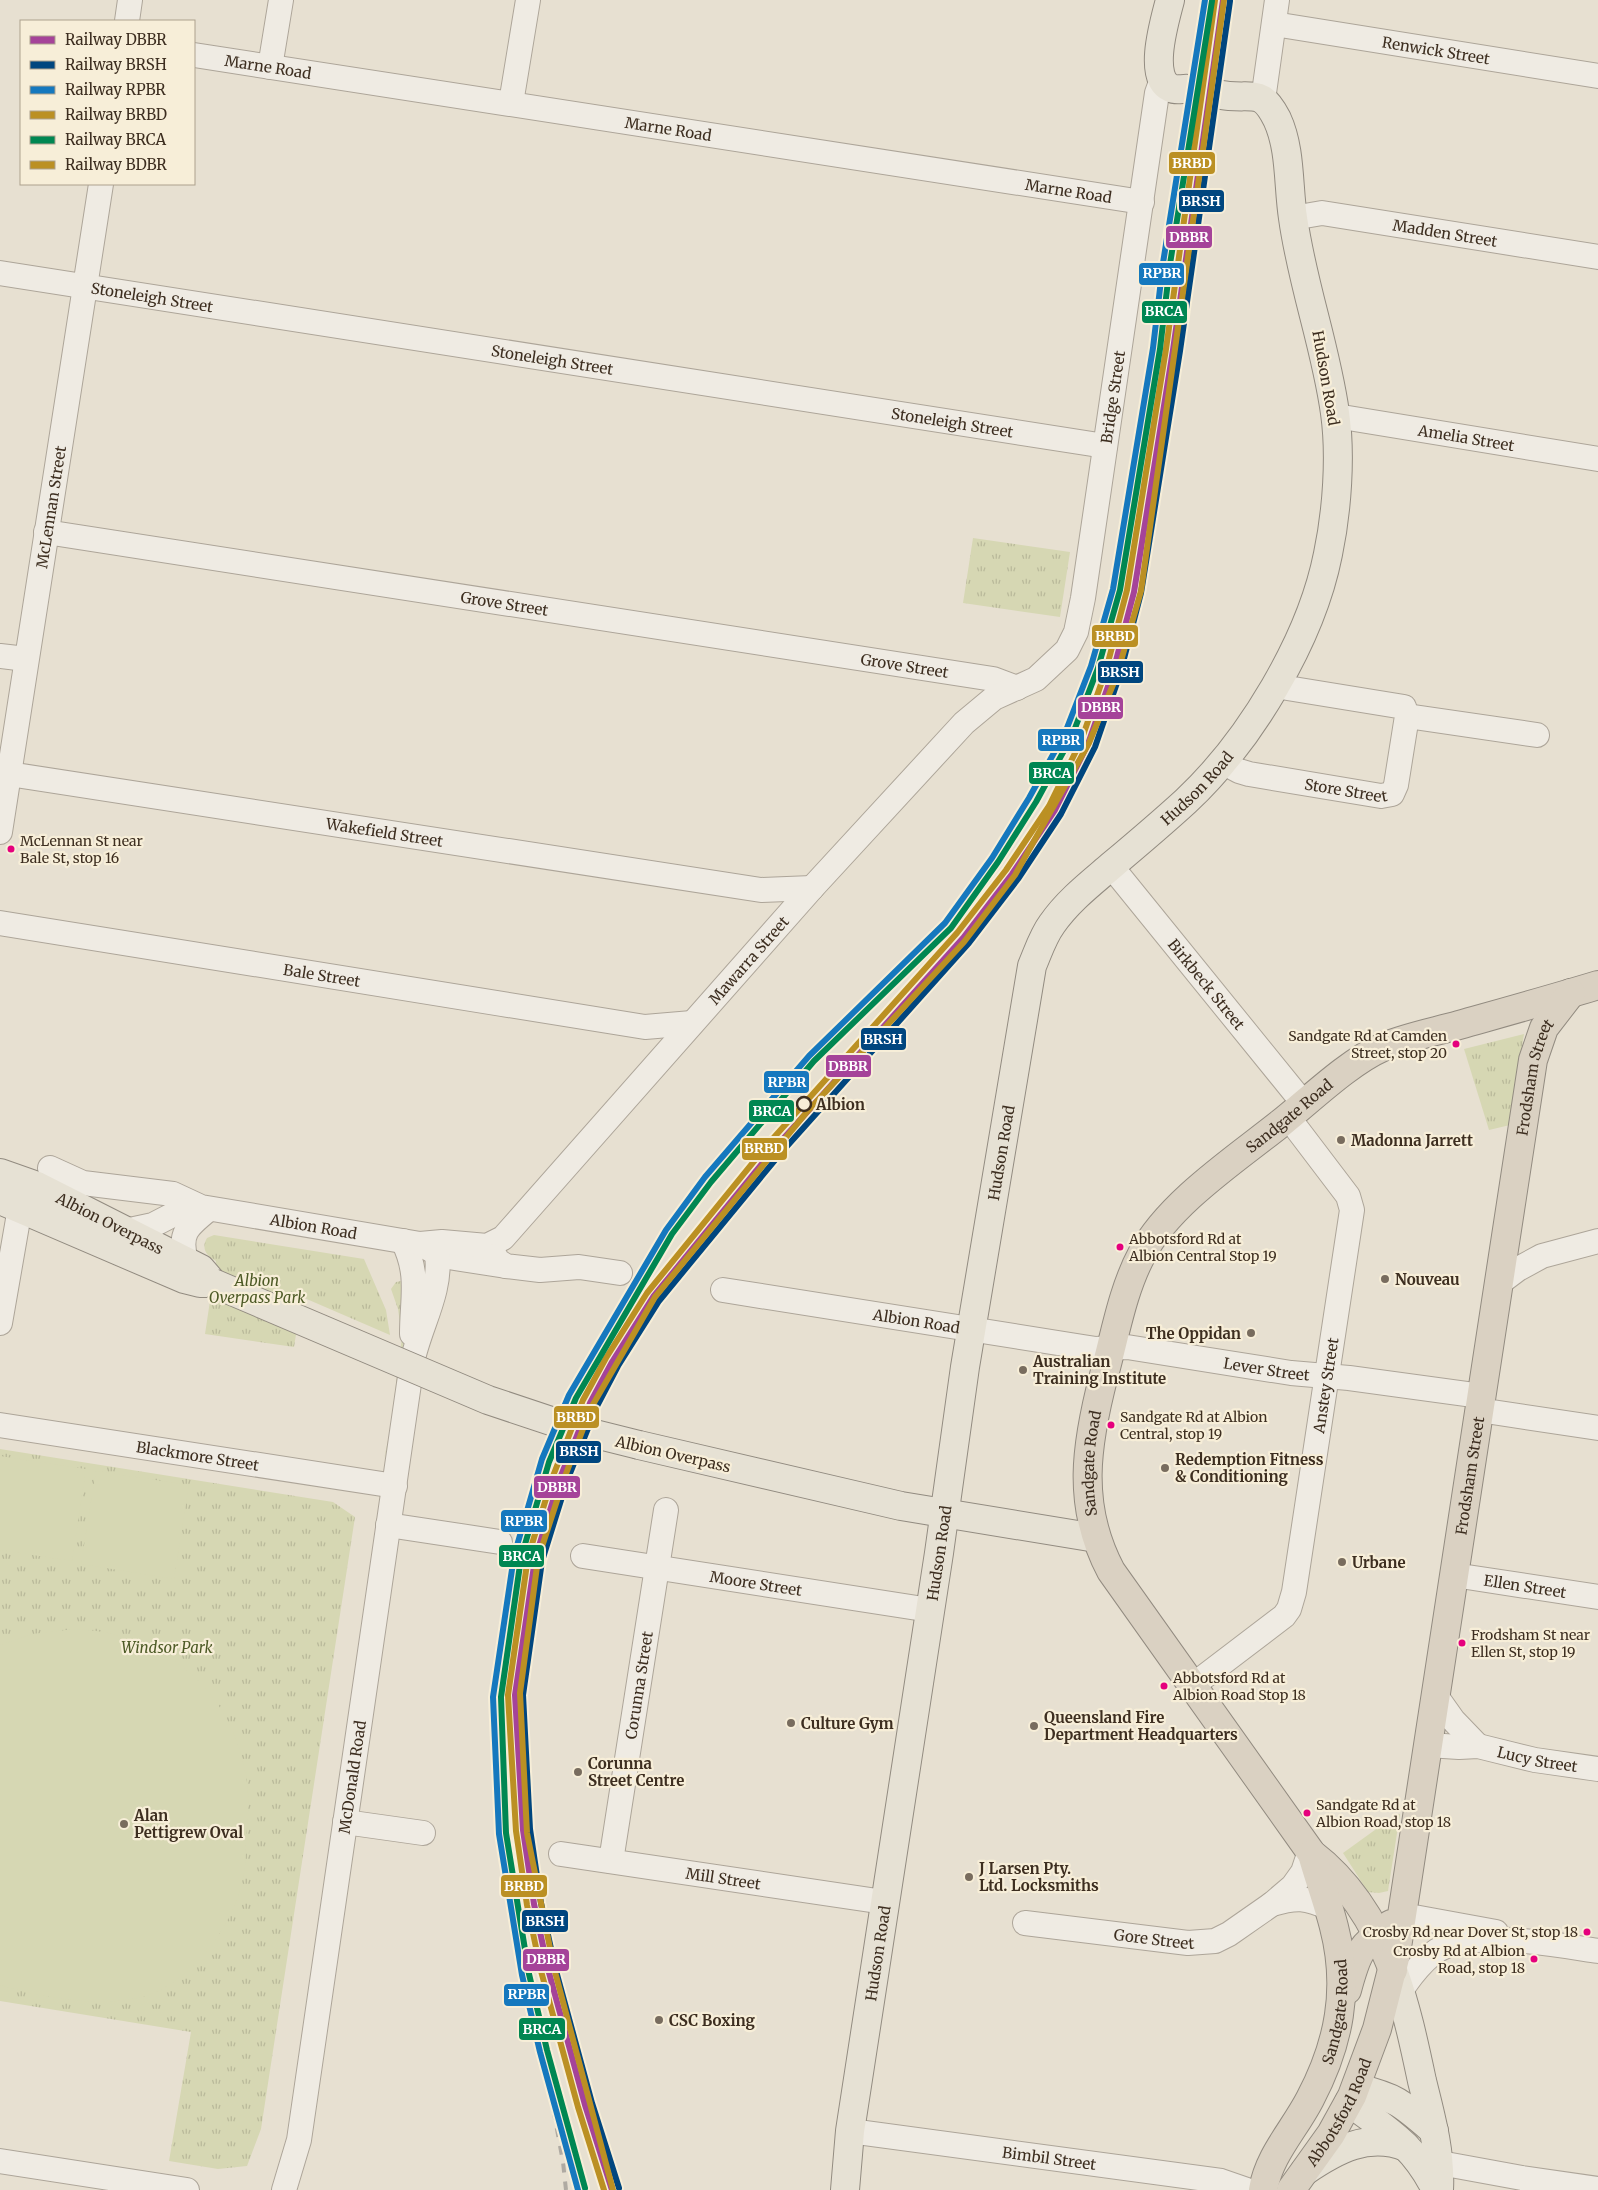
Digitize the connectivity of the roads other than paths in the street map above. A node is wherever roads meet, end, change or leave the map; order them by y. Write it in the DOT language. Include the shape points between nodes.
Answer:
graph roads {
  1 [pos="130,0"];
  2 [pos="281,0"];
  3 [pos="528,0"];
  4 [pos="1170,0"];
  5 [pos="1182,0"];
  6 [pos="1277,0"];
  7 [pos="127,20"];
  8 [pos="1274,24"];
  9 [pos="195,55"];
  10 [pos="270,67"];
  11 [pos="1598,76"];
  12 [pos="1174,84"];
  13 [pos="511,103"];
  14 [pos="1259,107"];
  15 [pos="101,185"];
  16 [pos="1142,202"];
  17 [pos="1292,218"];
  18 [pos="1598,257"];
  19 [pos="0,273"];
  20 [pos="85,287"];
  21 [pos="1336,416"];
  22 [pos="1105,446"];
  23 [pos="1598,459"];
  24 [pos="46,532"];
  25 [pos="0,656"];
  26 [pos="26,660"];
  27 [pos="963,675"];
  28 [pos="1275,686"];
  29 [pos="1017,688"];
  30 [pos="976,712"];
  31 [pos="1407,716"];
  32 [pos="1537,735"];
  33 [pos="1222,762"];
  34 [pos="9,774"];
  35 [pos="0,832"];
  36 [pos="1111,866"];
  37 [pos="812,888"];
  38 [pos="761,890"];
  39 [pos="0,923"];
  40 [pos="777,927"];
  41 [pos="1598,985"];
  42 [pos="1571,993"];
  43 [pos="692,1024"];
  44 [pos="645,1027"];
  45 [pos="668,1051"];
  46 [pos="1296,1110"];
  47 [pos="50,1168"];
  48 [pos="0,1173"];
  49 [pos="10,1204"];
  50 [pos="208,1209"];
  51 [pos="125,1231"];
  52 [pos="1506,1232"];
  53 [pos="1598,1241"];
  54 [pos="491,1245"];
  55 [pos="420,1247"];
  56 [pos="1542,1256"];
  57 [pos="186,1261"];
  58 [pos="506,1266"];
  59 [pos="620,1273"];
  60 [pos="213,1283"];
  61 [pos="1498,1284"];
  62 [pos="723,1290"];
  63 [pos="0,1323"];
  64 [pos="972,1330"];
  65 [pos="1112,1348"];
  66 [pos="412,1363"];
  67 [pos="1327,1376"];
  68 [pos="1480,1403"];
  69 [pos="0,1425"];
  70 [pos="1598,1428"];
  71 [pos="396,1486"];
  72 [pos="666,1510"];
  73 [pos="945,1512"];
  74 [pos="388,1525"];
  75 [pos="1096,1538"];
  76 [pos="500,1542"];
  77 [pos="583,1556"];
  78 [pos="657,1568"];
  79 [pos="1454,1575"];
  80 [pos="1598,1597"];
  81 [pos="930,1610"];
  82 [pos="1192,1686"];
  83 [pos="1436,1696"];
  84 [pos="1428,1745"];
  85 [pos="1478,1746"];
  86 [pos="1598,1769"];
  87 [pos="345,1822"];
  88 [pos="423,1833"];
  89 [pos="1311,1853"];
  90 [pos="561,1854"];
  91 [pos="611,1861"];
  92 [pos="884,1902"];
  93 [pos="1272,1904"];
  94 [pos="1328,1908"];
  95 [pos="1363,1910"];
  96 [pos="1403,1915"];
  97 [pos="1025,1923"];
  98 [pos="1377,1934"];
  99 [pos="1521,1941"];
  100 [pos="1598,1952"];
  101 [pos="1397,1981"];
  102 [pos="1340,2018"];
  103 [pos="1320,2080"];
  104 [pos="1352,2095"];
  105 [pos="850,2131"];
  106 [pos="1434,2131"];
  107 [pos="1424,2159"];
  108 [pos="0,2161"];
  109 [pos="1298,2180"];
  110 [pos="1598,2189"];
  111 [pos="187,2190"];
  112 [pos="284,2190"];
  113 [pos="846,2190"];
  114 [pos="1247,2190"];
  115 [pos="1263,2190"];
  116 [pos="1437,2190"];
  1 -- 7 [label="street"];
  2 -- 10 [label="street"];
  3 -- 13 [label="street"];
  4 -- 12 [label="main road, Bridge Street" via="1159,56 1160,73"];
  5 -- 12 [label="main road" via="1174,33"];
  6 -- 8 [label="street"];
  8 -- 11 [label="street, Renwick Street"];
  8 -- 14 [label="street"];
  9 -- 10 [label="street, Marne Road"];
  10 -- 13 [label="street, Marne Road"];
  12 -- 14 [label="main road" via="1230,96 1247,95"];
  12 -- 16 [label="street, Bridge Street" via="1157,93"];
  13 -- 16 [label="street, Marne Road"];
  14 -- 17 [label="main road, Hudson Road" via="1275,116 1282,134 1290,175"];
  15 -- 20 [label="street, McLennan Street"];
  16 -- 22 [label="street, Bridge Street"];
  17 -- 18 [label="street, Madden Street" via="1322,213"];
  17 -- 21 [label="main road, Hudson Road"];
  19 -- 20 [label="street, Stoneleigh Street"];
  20 -- 22 [label="street, Stoneleigh Street"];
  20 -- 24 [label="street, McLennan Street"];
  21 -- 23 [label="street, Amelia Street"];
  21 -- 28 [label="main road, Hudson Road" via="1336,485 1328,554 1317,596"];
  22 -- 29 [label="street, Bridge Street" via="1084,598 1076,632 1067,650 1053,666"];
  24 -- 26 [label="street, McLennan Street"];
  24 -- 27 [label="street, Grove Street"];
  25 -- 26 [label="street"];
  26 -- 34 [label="street, McLennan Street"];
  27 -- 29 [label="street, Grove Street" via="993,679"];
  27 -- 30 [label="street, Grove Street" via="974,698"];
  28 -- 31 [label="street" via="1400,705"];
  28 -- 33 [label="main road, Hudson Road"];
  29 -- 30 [label="street, Mawarra Street" via="994,698"];
  30 -- 37 [label="street, Mawarra Street"];
  31 -- 32 [label="street"];
  31 -- 33 [label="street, Store Street" via="1396,785 1388,796 1244,773"];
  33 -- 36 [label="main road, Hudson Road" via="1188,799"];
  34 -- 35 [label="street, McLennan Street"];
  34 -- 38 [label="street, Wakefield Street"];
  36 -- 46 [label="street, Birkbeck Street"];
  36 -- 64 [label="main road, Hudson Road" via="1077,895 1053,923 1032,966"];
  37 -- 38 [label="street, Wakefield Street"];
  37 -- 40 [label="street, Mawarra Street"];
  38 -- 40 [label="street" via="773,905"];
  39 -- 44 [label="street, Bale Street"];
  40 -- 43 [label="street, Mawarra Street"];
  41 -- 42 [label="highway, Sandgate Road"];
  42 -- 46 [label="highway, Sandgate Road" via="1383,1048 1356,1063"];
  42 -- 52 [label="highway, Frodsham Street" via="1544,1028 1536,1048"];
  43 -- 44 [label="street, Bale Street"];
  43 -- 45 [label="street, Mawarra Street"];
  44 -- 45 [label="street"];
  45 -- 54 [label="street, Mawarra Street" via="506,1235"];
  46 -- 65 [label="highway, Sandgate Road" via="1185,1200 1157,1230 1136,1265"];
  46 -- 67 [label="street, Anstey Street" via="1351,1202"];
  47 -- 50 [label="street, Albion Road" via="83,1183 173,1194"];
  48 -- 51 [label="main road, Albion Overpass" via="37,1186"];
  49 -- 60 [label="main road, Albion Overpass" via="184,1278"];
  49 -- 63 [label="street"];
  50 -- 51 [label="street, Albion Road" via="180,1211 153,1225"];
  50 -- 55 [label="street, Albion Road"];
  50 -- 57 [label="street" via="185,1232"];
  51 -- 57 [label="main road, Albion Overpass"];
  52 -- 56 [label="street" via="1519,1247"];
  52 -- 61 [label="highway, Frodsham Street"];
  53 -- 56 [label="street"];
  54 -- 55 [label="street, Albion Road" via="442,1242"];
  54 -- 58 [label="street" via="496,1259"];
  55 -- 58 [label="street, Albion Road" via="448,1258"];
  55 -- 66 [label="street, McDonald Road" via="412,1262"];
  55 -- 66 [label="street, McDonald Road" via="438,1266 436,1287"];
  56 -- 61 [label="street"];
  57 -- 60 [label="main road, Albion Overpass" via="204,1271"];
  58 -- 59 [label="street, Albion Road" via="544,1271 579,1267"];
  60 -- 73 [label="main road, Albion Overpass, bridge" via="488,1400 575,1430 828,1490"];
  61 -- 68 [label="highway, Frodsham Street"];
  62 -- 64 [label="street, Albion Road"];
  64 -- 65 [label="street, Albion Road" via="1083,1348"];
  64 -- 73 [label="main road, Hudson Road"];
  65 -- 67 [label="street, Lever Street" via="1127,1347"];
  65 -- 75 [label="highway, Sandgate Road" via="1091,1429 1087,1462 1088,1502"];
  66 -- 71 [label="street, McDonald Road"];
  67 -- 68 [label="street, Lever Street"];
  67 -- 82 [label="street, Anstey Street" via="1289,1609 1270,1628"];
  68 -- 70 [label="street, Lever Street"];
  68 -- 79 [label="highway, Frodsham Street"];
  69 -- 71 [label="street, Blackmore Street"];
  71 -- 74 [label="street, McDonald Road"];
  72 -- 78 [label="street, Corunna Street"];
  73 -- 75 [label="main road, Albion Overpass"];
  73 -- 81 [label="main road, Hudson Road"];
  74 -- 76 [label="street"];
  74 -- 87 [label="street, McDonald Road"];
  75 -- 82 [label="highway, Sandgate Road" via="1111,1571"];
  77 -- 78 [label="street, Moore Street"];
  78 -- 81 [label="street, Moore Street"];
  78 -- 91 [label="street, Corunna Street"];
  79 -- 80 [label="street, Ellen Street"];
  79 -- 83 [label="highway, Frodsham Street"];
  81 -- 92 [label="main road, Hudson Road"];
  82 -- 89 [label="highway, Sandgate Road"];
  83 -- 84 [label="highway, Frodsham Street"];
  83 -- 85 [label="street, Lucy Street"];
  84 -- 85 [label="street, Lucy Street"];
  84 -- 96 [label="highway, Frodsham Street"];
  85 -- 86 [label="street, Lucy Street" via="1521,1757"];
  87 -- 88 [label="street"];
  87 -- 112 [label="street, McDonald Road" via="299,2140"];
  89 -- 93 [label="street, Gore Street" via="1300,1876"];
  89 -- 94 [label="highway, Sandgate Road"];
  89 -- 95 [label="highway, Sandgate Road" via="1337,1876"];
  90 -- 91 [label="street, Mill Street"];
  91 -- 92 [label="street, Mill Street"];
  92 -- 105 [label="main road, Hudson Road"];
  93 -- 94 [label="street, Gore Street" via="1306,1899"];
  93 -- 97 [label="street, Gore Street" via="1224,1938 1204,1943"];
  94 -- 102 [label="highway, Sandgate Road" via="1340,1964"];
  95 -- 96 [label="highway"];
  95 -- 98 [label="highway, Sandgate Road"];
  96 -- 98 [label="highway"];
  96 -- 99 [label="street" via="1484,1929"];
  96 -- 101 [label="highway, Frodsham Street"];
  98 -- 101 [label="highway, Sandgate Road"];
  98 -- 102 [label="highway" via="1356,1958"];
  99 -- 100 [label="street"];
  99 -- 101 [label="street" via="1465,1942 1446,1946"];
  101 -- 104 [label="highway, Abbotsford Road"];
  101 -- 106 [label="main road, Sandgate Road"];
  102 -- 103 [label="highway, Sandgate Road"];
  103 -- 104 [label="highway"];
  103 -- 115 [label="highway, Abbotsford Road" via="1271,2164"];
  104 -- 106 [label="main road" via="1391,2097"];
  104 -- 107 [label="main road, Sandgate Road"];
  104 -- 109 [label="highway, Abbotsford Road" via="1332,2134"];
  105 -- 113 [label="main road, Hudson Road"];
  105 -- 114 [label="street, Bimbil Street" via="1221,2181"];
  106 -- 107 [label="main road, Sandgate Road"];
  107 -- 109 [label="main road" via="1387,2141 1362,2142 1336,2152"];
  107 -- 110 [label="street"];
  107 -- 116 [label="main road, Sandgate Road"];
  108 -- 111 [label="street"];
}
